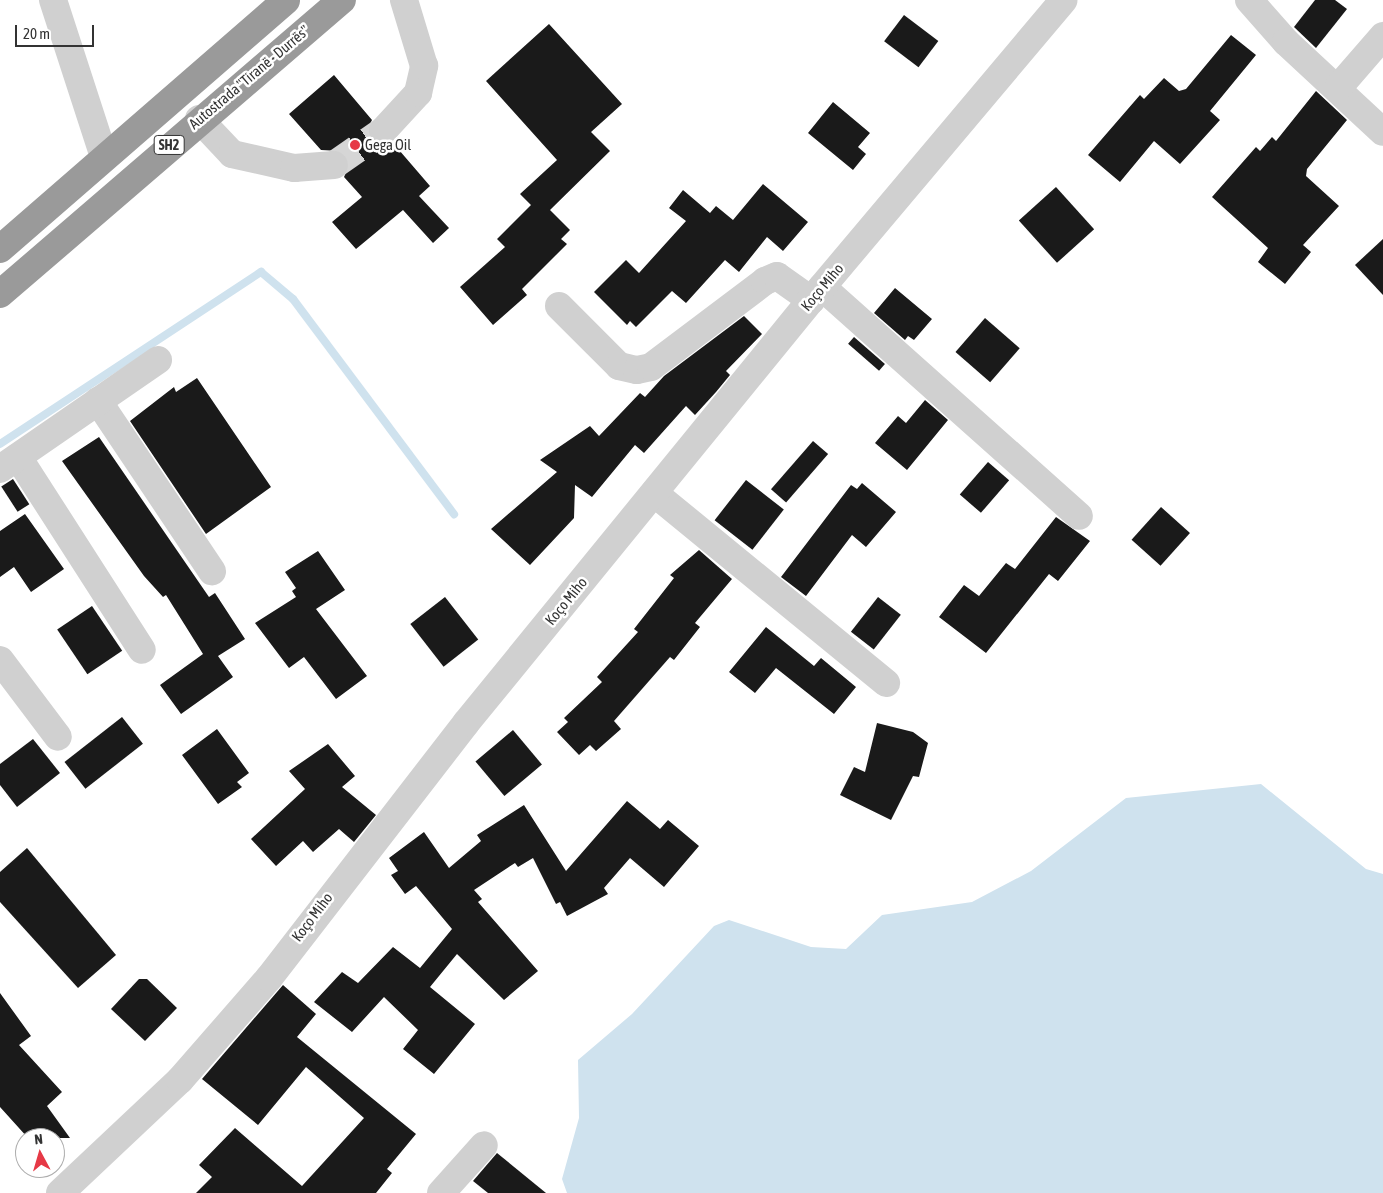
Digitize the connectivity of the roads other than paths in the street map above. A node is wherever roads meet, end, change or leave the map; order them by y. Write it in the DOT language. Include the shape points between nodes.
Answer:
graph roads {
  1 [pos="52,0"];
  2 [pos="286,0"];
  3 [pos="342,0"];
  4 [pos="404,0"];
  5 [pos="1064,0"];
  6 [pos="1248,0"];
  7 [pos="1383,36"];
  8 [pos="1338,88"];
  9 [pos="198,119"];
  10 [pos="383,131"];
  11 [pos="1383,132"];
  12 [pos="104,157"];
  13 [pos="334,165"];
  14 [pos="0,249"];
  15 [pos="0,294"];
  16 [pos="816,294"];
  17 [pos="560,306"];
  18 [pos="158,360"];
  19 [pos="98,401"];
  20 [pos="9,463"];
  21 [pos="654,493"];
  22 [pos="1079,516"];
  23 [pos="212,571"];
  24 [pos="142,650"];
  25 [pos="0,660"];
  26 [pos="886,683"];
  27 [pos="58,737"];
  28 [pos="484,1145"];
  29 [pos="60,1193"];
  30 [pos="441,1193"];
  1 -- 12 [label="street"];
  2 -- 12 [label="highway, SH2"];
  3 -- 9 [label="highway, Autostrada \"Tiranë - Durrës\" / SH2"];
  4 -- 10 [label="street" via="424,66 418,93"];
  5 -- 16 [label="street, Koço Miho"];
  6 -- 8 [label="street"];
  7 -- 8 [label="street"];
  8 -- 11 [label="street"];
  9 -- 13 [label="street" via="232,154 294,168"];
  9 -- 15 [label="highway, Autostrada \"Tiranë - Durrës\" / SH2"];
  12 -- 14 [label="highway, SH2"];
  16 -- 17 [label="street" via="777,276 765,281 651,367 638,370 620,366"];
  16 -- 21 [label="street, Koço Miho"];
  16 -- 22 [label="street"];
  18 -- 19 [label="street"];
  19 -- 20 [label="street"];
  19 -- 23 [label="street"];
  20 -- 24 [label="street"];
  21 -- 26 [label="street"];
  21 -- 29 [label="street, Koço Miho" via="388,820 268,978 180,1080"];
  25 -- 27 [label="street"];
  28 -- 30 [label="street"];
}
